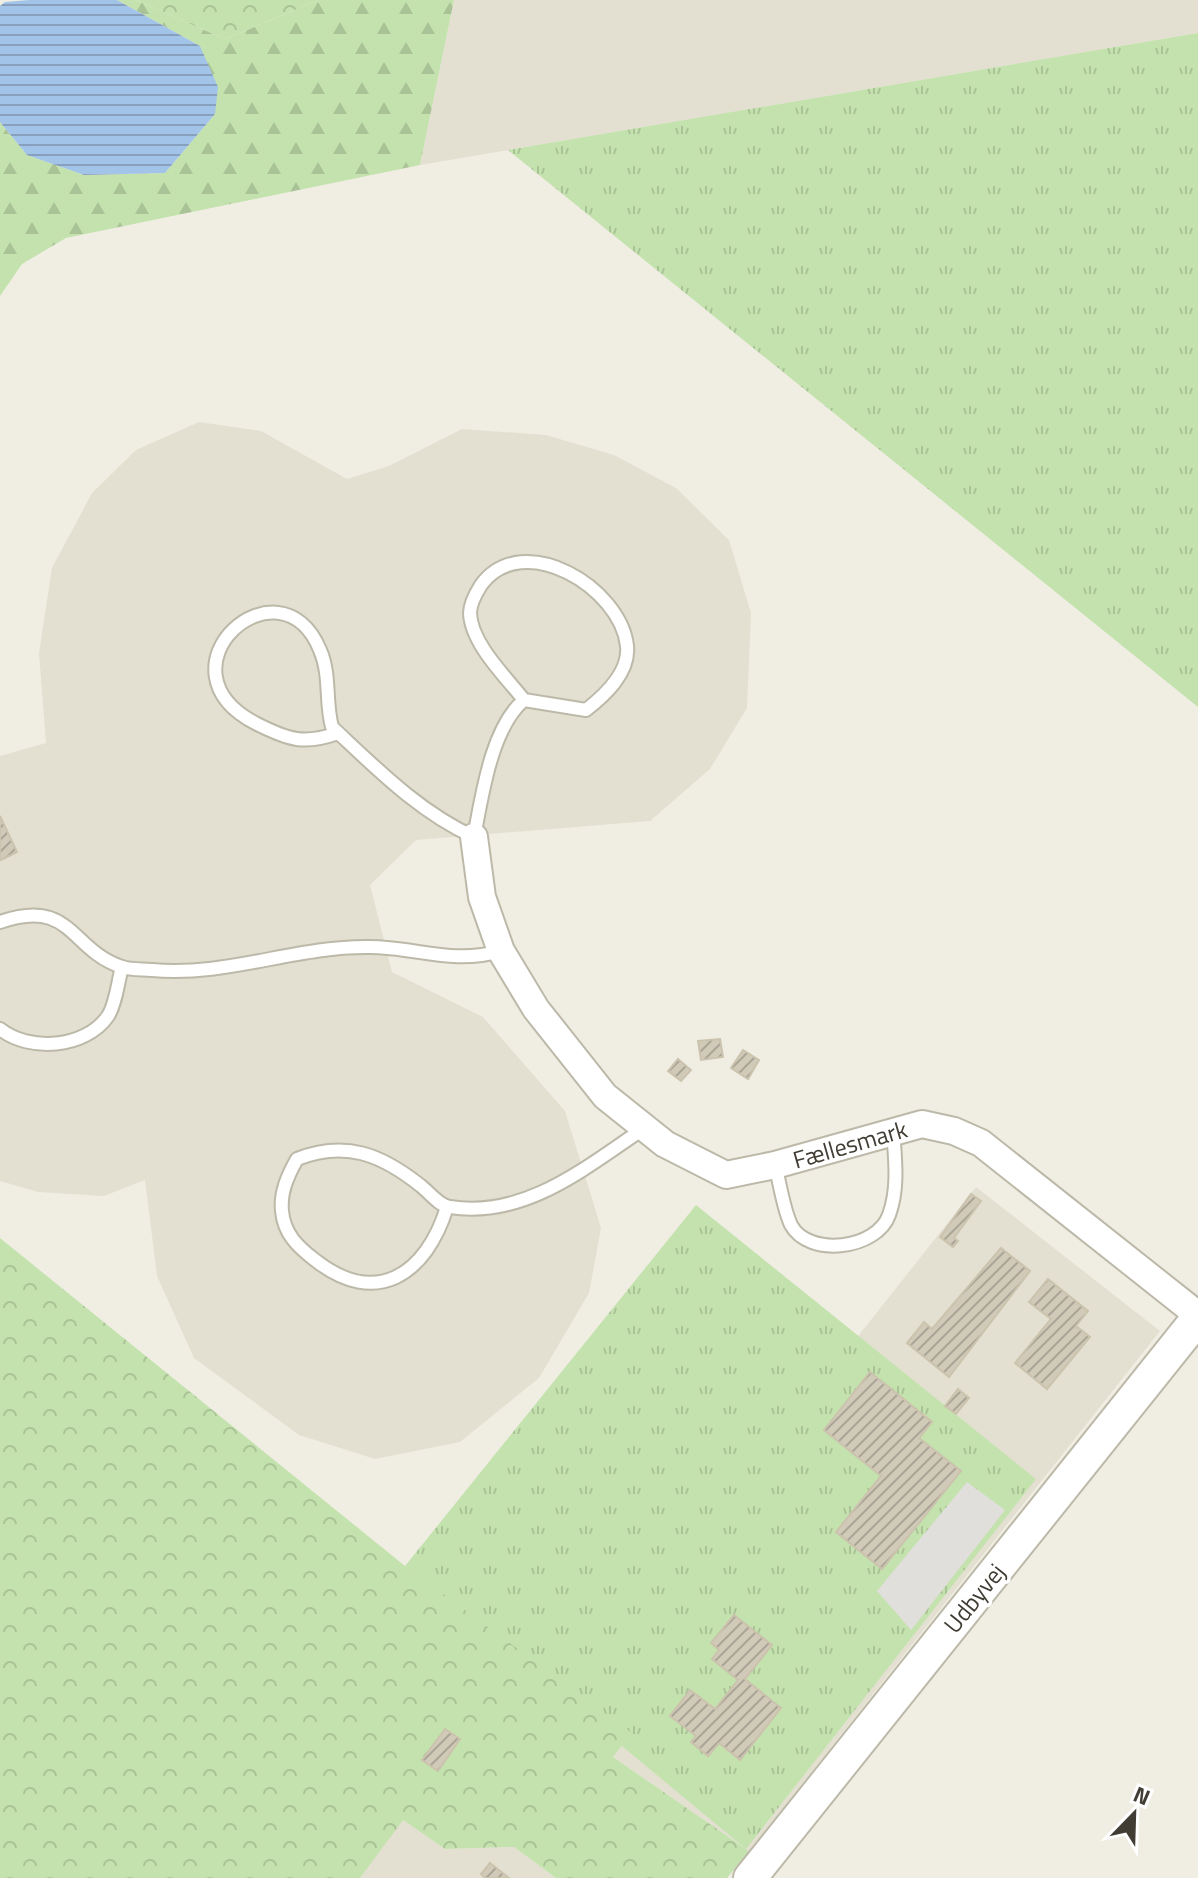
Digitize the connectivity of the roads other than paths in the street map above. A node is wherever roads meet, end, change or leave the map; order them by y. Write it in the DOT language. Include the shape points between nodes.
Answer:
graph roads {
  1 [pos="524,700"];
  2 [pos="338,733"];
  3 [pos="474,837"];
  4 [pos="0,922"];
  5 [pos="501,951"];
  6 [pos="122,967"];
  7 [pos="0,1029"];
  8 [pos="643,1129"];
  9 [pos="893,1130"];
  10 [pos="775,1165"];
  11 [pos="447,1207"];
  12 [pos="1198,1317"];
  13 [pos="750,1878"];
  1 -- 1 [label="lane" via="479,639 470,614 475,593 491,572 515,561 560,568 596,591 627,646 622,669 606,694 586,710"];
  1 -- 3 [label="lane, Fællesmark" via="514,709 486,772"];
  2 -- 2 [label="lane" via="329,715 330,689 320,648 303,625 280,614 257,613 236,623 222,643 215,672 220,691 246,718 281,736 312,742"];
  2 -- 3 [label="lane" via="400,790 449,826"];
  3 -- 5 [label="street, Fællesmark" via="482,897"];
  4 -- 6 [label="lane" via="24,914 62,922"];
  5 -- 6 [label="lane" via="474,958 372,947 322,948 228,969"];
  5 -- 8 [label="street, Fællesmark" via="577,1063"];
  6 -- 7 [label="lane" via="107,1016 77,1039 35,1045"];
  8 -- 10 [label="street, Fællesmark" via="726,1175"];
  8 -- 11 [label="lane" via="556,1188 498,1205"];
  9 -- 10 [label="street, Fællesmark"];
  9 -- 10 [label="lane" via="896,1182 888,1218 865,1240 827,1246 804,1239 791,1225"];
  9 -- 12 [label="street, Fællesmark" via="922,1124 981,1143"];
  11 -- 11 [label="lane" via="388,1164 343,1148 297,1159 281,1209 295,1244 324,1267 363,1284 379,1285 397,1279 424,1252"];
  12 -- 13 [label="street, Udbyvej"];
}
